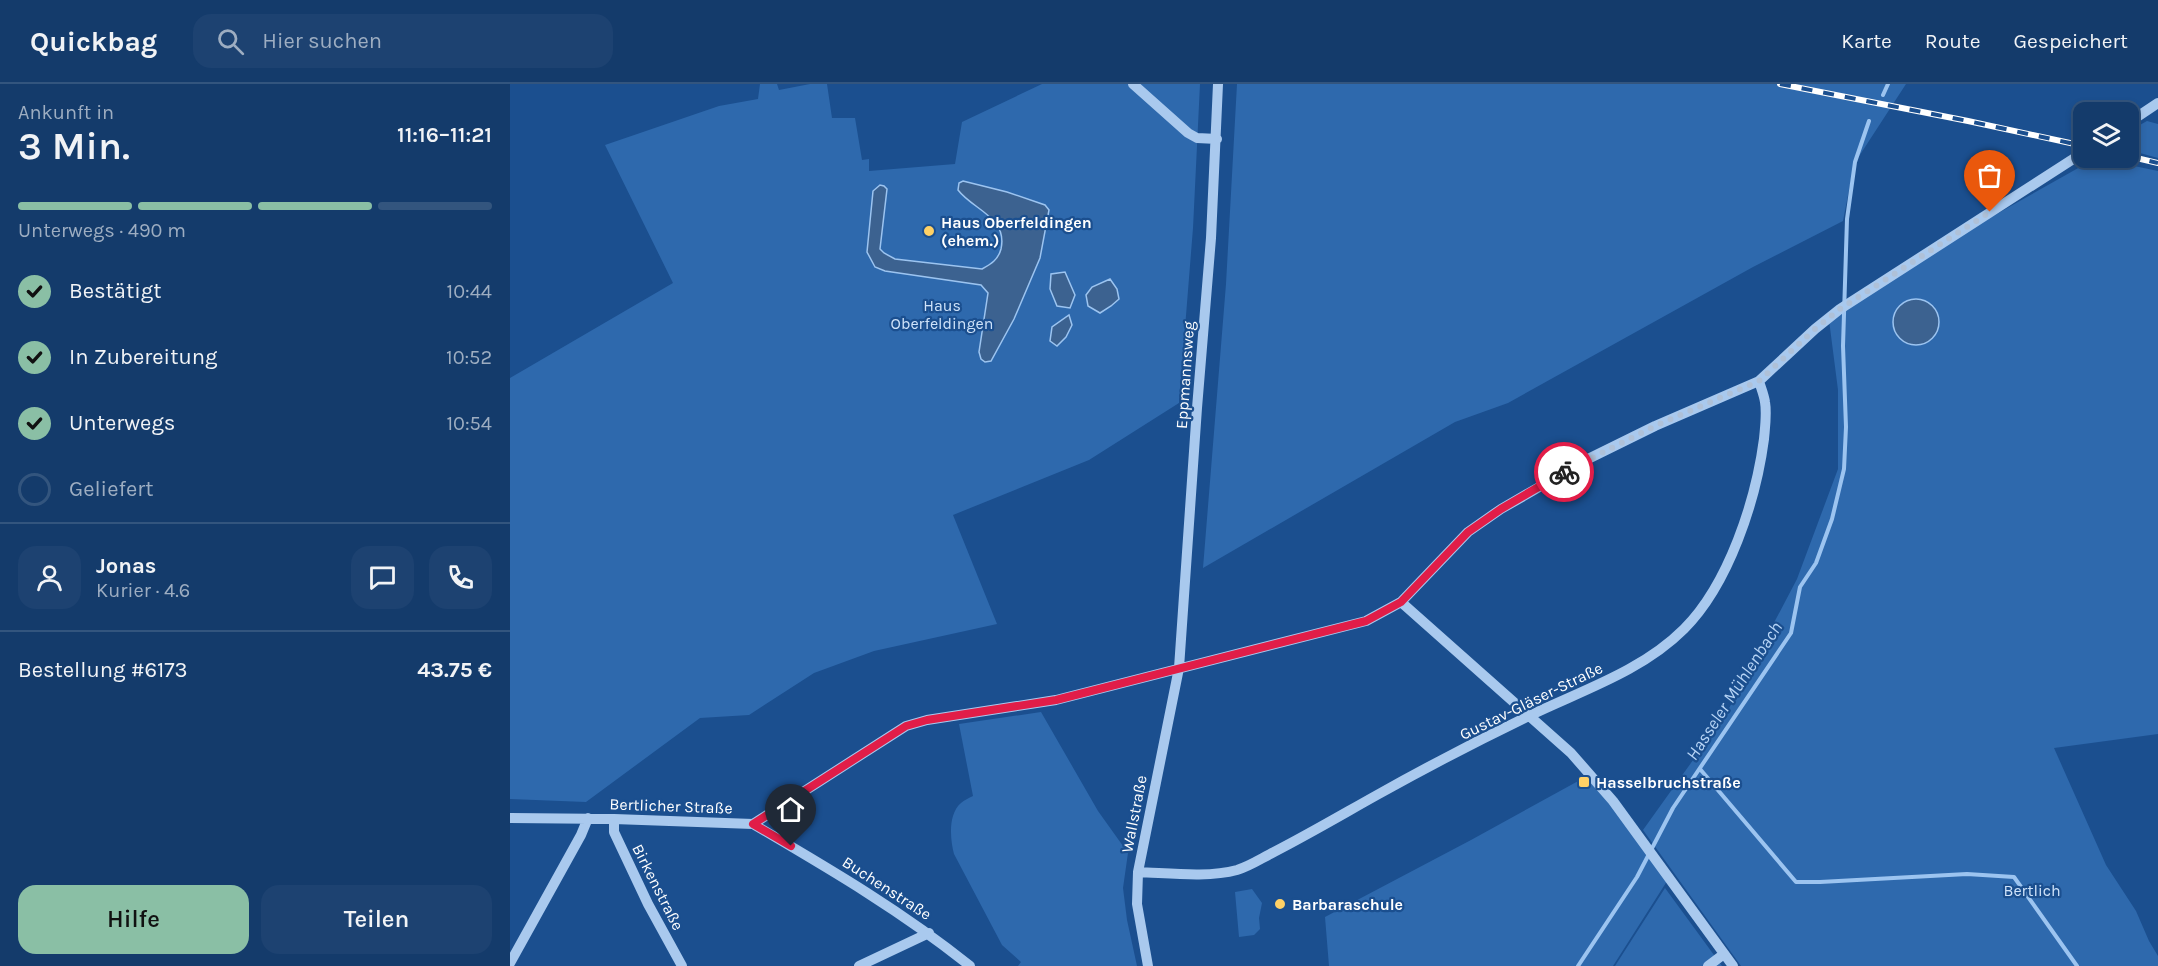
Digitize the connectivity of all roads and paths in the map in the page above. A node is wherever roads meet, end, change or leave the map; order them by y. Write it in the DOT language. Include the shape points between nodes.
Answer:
graph roads {
  1 [pos="1133,84"];
  2 [pos="1218,84"];
  3 [pos="2158,103"];
  4 [pos="2139,116"];
  5 [pos="1217,139"];
  6 [pos="2073,159"];
  7 [pos="1759,381"];
  8 [pos="1401,602"];
  9 [pos="1179,668"];
  10 [pos="1529,716"];
  11 [pos="510,818"];
  12 [pos="588,818"];
  13 [pos="614,819"];
  14 [pos="753,824"];
  15 [pos="1138,872"];
  16 [pos="929,933"];
  17 [pos="1724,954"];
  18 [pos="510,963"];
  19 [pos="682,966"];
  20 [pos="859,966"];
  21 [pos="970,966"];
  22 [pos="1148,966"];
  23 [pos="1708,966"];
  24 [pos="1733,966"];
  1 -- 5 [label="street" via="1188,133 1197,138"];
  2 -- 5 [label="street, Eppmannsweg"];
  3 -- 4 [label="street"];
  5 -- 9 [label="street, Eppmannsweg"];
  6 -- 7 [label="street, Bertlicher Straße" via="1840,309"];
  7 -- 8 [label="street, Bertlicher Straße" via="1597,454 1501,509 1468,532"];
  7 -- 10 [label="street, Gustav-Gläser-Straße" via="1765,424 1753,494 1731,556 1701,608 1676,636 1632,668"];
  8 -- 9 [label="street, Bertlicher Straße" via="1366,621"];
  8 -- 10 [label="street"];
  9 -- 14 [label="street, Bertlicher Straße" via="1056,700 906,726"];
  9 -- 15 [label="street, Wallstraße"];
  10 -- 15 [label="street, Gustav-Gläser-Straße" via="1239,870 1220,874"];
  10 -- 17 [label="street" via="1591,774"];
  11 -- 12 [label="street, Bertlicher Straße"];
  12 -- 13 [label="street, Bertlicher Straße"];
  12 -- 18 [label="street"];
  13 -- 14 [label="street, Bertlicher Straße"];
  13 -- 19 [label="street, Birkenstraße" via="614,832"];
  14 -- 16 [label="street, Buchenstraße"];
  15 -- 22 [label="street, Wallstraße" via="1137,904"];
  16 -- 20 [label="street"];
  16 -- 21 [label="street, Buchenstraße"];
  17 -- 23 [label="street"];
  17 -- 24 [label="street"];
}
